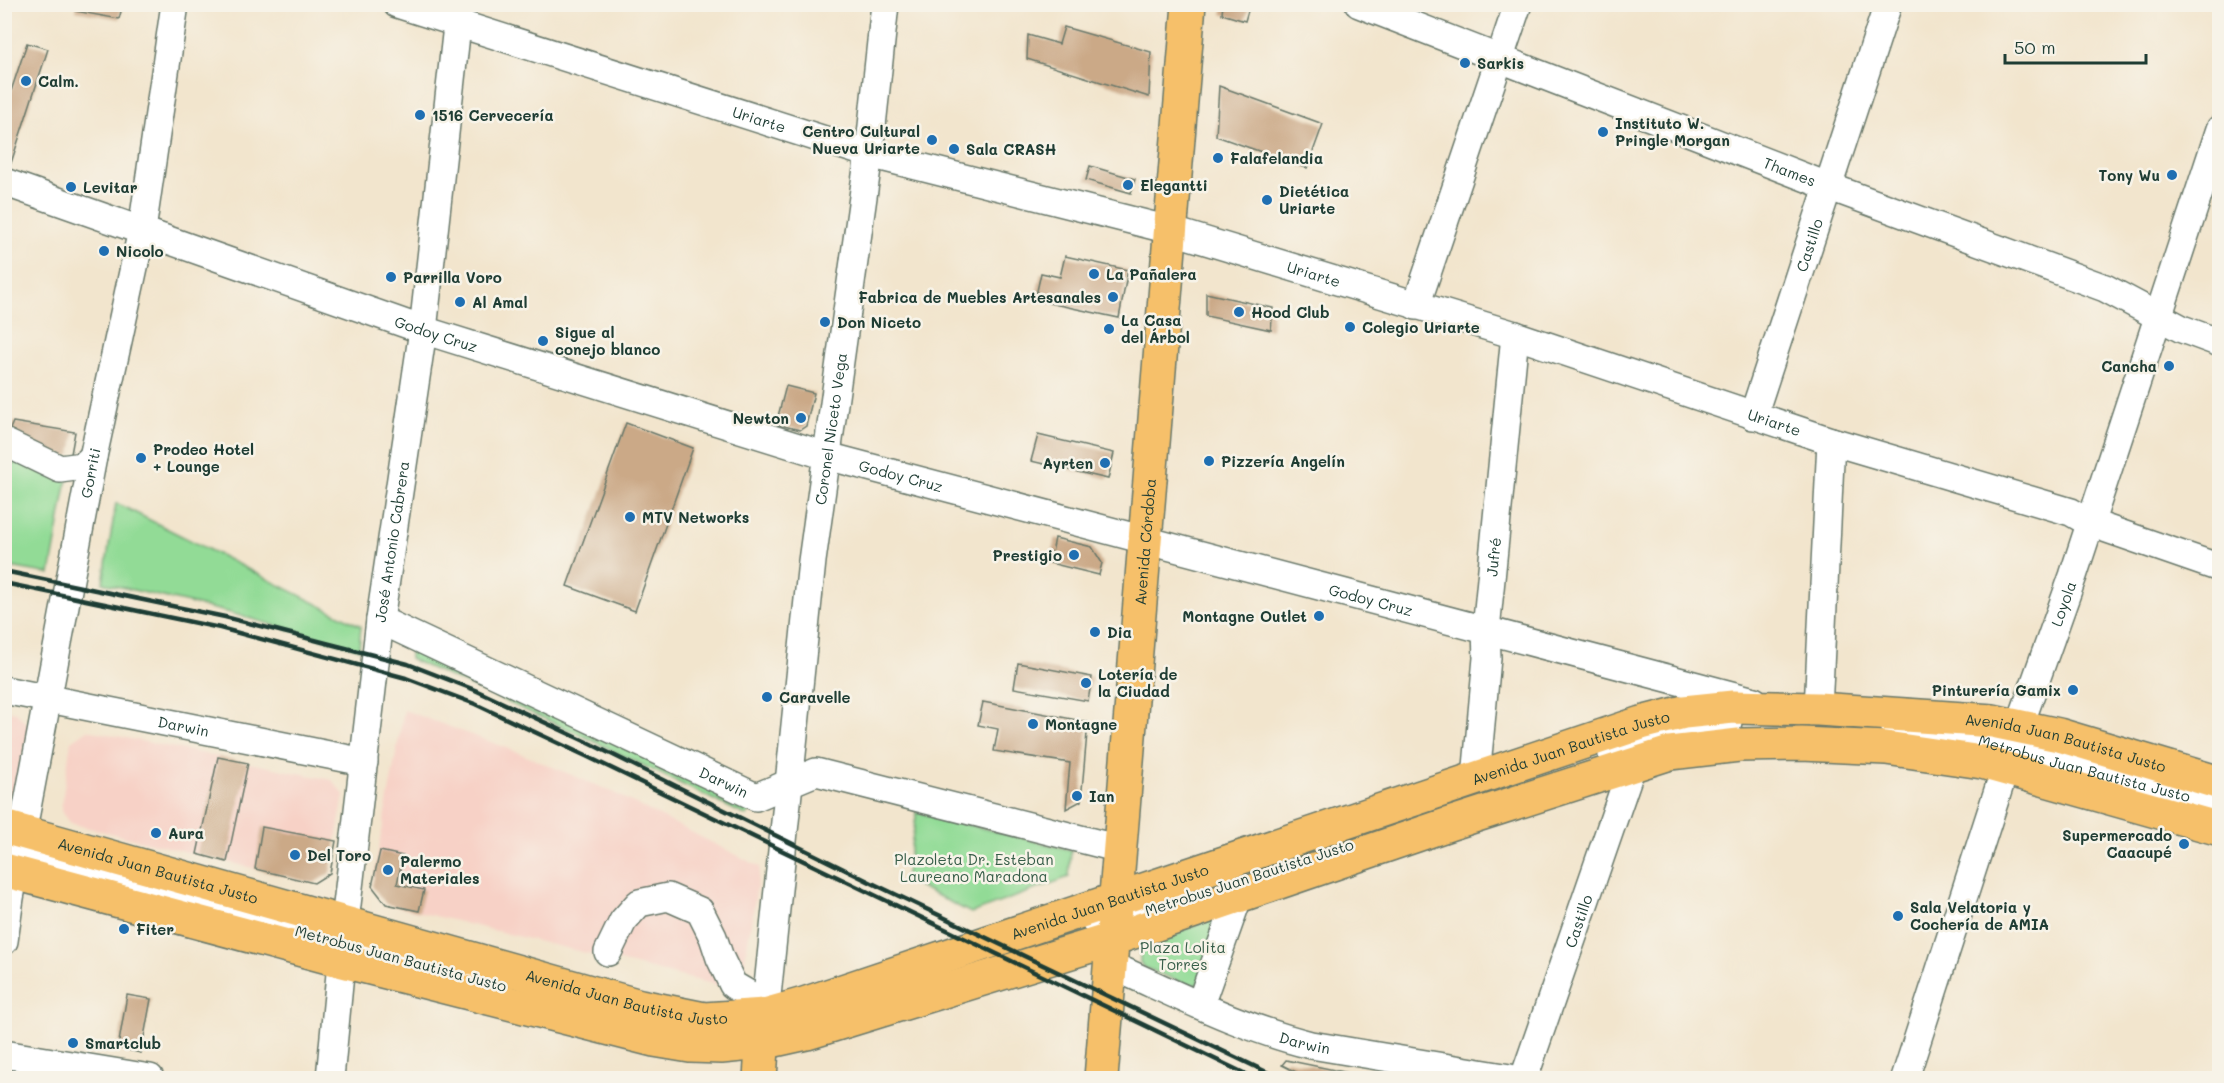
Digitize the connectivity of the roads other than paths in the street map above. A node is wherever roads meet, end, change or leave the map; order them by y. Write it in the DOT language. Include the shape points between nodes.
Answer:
graph roads {
  1 [pos="175,4"];
  2 [pos="397,4"];
  3 [pos="885,4"];
  4 [pos="1189,4"];
  5 [pos="1359,4"];
  6 [pos="1518,4"];
  7 [pos="1888,4"];
  8 [pos="458,14"];
  9 [pos="1499,60"];
  10 [pos="2220,129"];
  11 [pos="869,154"];
  12 [pos="4,182"];
  13 [pos="1830,187"];
  14 [pos="142,230"];
  15 [pos="1170,230"];
  16 [pos="1416,306"];
  17 [pos="2157,315"];
  18 [pos="423,330"];
  19 [pos="1515,334"];
  20 [pos="2220,343"];
  21 [pos="1753,416"];
  22 [pos="1831,441"];
  23 [pos="4,442"];
  24 [pos="827,456"];
  25 [pos="93,457"];
  26 [pos="2090,523"];
  27 [pos="1146,540"];
  28 [pos="2220,568"];
  29 [pos="380,620"];
  30 [pos="1486,630"];
  31 [pos="4,690"];
  32 [pos="49,698"];
  33 [pos="1778,707"];
  34 [pos="1818,709"];
  35 [pos="2012,747"];
  36 [pos="364,762"];
  37 [pos="1633,763"];
  38 [pos="1476,778"];
  39 [pos="790,782"];
  40 [pos="2220,783"];
  41 [pos="2220,804"];
  42 [pos="2220,829"];
  43 [pos="1120,849"];
  44 [pos="12,851"];
  45 [pos="1239,895"];
  46 [pos="1113,931"];
  47 [pos="4,941"];
  48 [pos="344,942"];
  49 [pos="608,952"];
  50 [pos="1200,1005"];
  51 [pos="764,1022"];
  52 [pos="4,1054"];
  53 [pos="150,1078"];
  54 [pos="330,1078"];
  55 [pos="760,1078"];
  56 [pos="1101,1078"];
  57 [pos="1510,1078"];
  58 [pos="1524,1078"];
  59 [pos="1905,1078"];
  1 -- 14 [label="street, Gorriti"];
  2 -- 8 [label="street, Uriarte"];
  3 -- 11 [label="street, Coronel Niceto Vega"];
  4 -- 15 [label="main road, Avenida Córdoba"];
  5 -- 9 [label="street, Thames"];
  6 -- 9 [label="street"];
  7 -- 13 [label="street, Castillo"];
  8 -- 11 [label="street, Uriarte"];
  8 -- 18 [label="street, José Antonio Cabrera"];
  9 -- 13 [label="street, Thames"];
  9 -- 16 [label="street"];
  10 -- 17 [label="street, Loyola"];
  11 -- 15 [label="street, Uriarte"];
  11 -- 24 [label="street, Coronel Niceto Vega"];
  12 -- 14 [label="street, Godoy Cruz"];
  13 -- 17 [label="street, Thames" via="2105,288"];
  13 -- 21 [label="street, Castillo"];
  14 -- 18 [label="street, Godoy Cruz"];
  14 -- 25 [label="street, Gorriti"];
  15 -- 16 [label="street, Uriarte"];
  15 -- 27 [label="main road, Avenida Córdoba"];
  16 -- 19 [label="street, Uriarte"];
  17 -- 20 [label="street, Thames"];
  17 -- 26 [label="street, Loyola"];
  18 -- 24 [label="street, Godoy Cruz"];
  18 -- 29 [label="street, José Antonio Cabrera"];
  19 -- 21 [label="street, Uriarte"];
  19 -- 30 [label="street, Jufré"];
  21 -- 22 [label="street, Uriarte"];
  22 -- 26 [label="street, Uriarte" via="2071,512"];
  22 -- 34 [label="street"];
  23 -- 25 [label="street" via="60,469 83,466"];
  24 -- 27 [label="street, Godoy Cruz"];
  24 -- 39 [label="street, Coronel Niceto Vega" via="812,561"];
  25 -- 32 [label="street, Gorriti"];
  26 -- 28 [label="street, Uriarte"];
  26 -- 35 [label="street, Loyola"];
  27 -- 30 [label="street, Godoy Cruz"];
  27 -- 43 [label="main road, Avenida Córdoba"];
  29 -- 36 [label="street, José Antonio Cabrera"];
  29 -- 39 [label="street, Darwin" via="756,797"];
  30 -- 33 [label="street, Godoy Cruz"];
  30 -- 38 [label="street, Jufré"];
  31 -- 32 [label="street, Darwin"];
  32 -- 36 [label="street, Darwin"];
  32 -- 44 [label="street, Gorriti"];
  33 -- 34 [label="main road, Avenida Juan Bautista Justo"];
  33 -- 38 [label="main road, Avenida Juan Bautista Justo" via="1684,712"];
  34 -- 35 [label="main road, Avenida Juan Bautista Justo" via="1993,721"];
  35 -- 37 [label="main road, Avenida Juan Bautista Justo" via="1974,760 1909,750 1739,745 1670,753"];
  35 -- 40 [label="main road, Avenida Juan Bautista Justo" via="2059,735"];
  35 -- 41 [label="street, Metrobus Juan Bautista Justo"];
  35 -- 42 [label="main road, Avenida Juan Bautista Justo"];
  35 -- 46 [label="street, Metrobus Juan Bautista Justo" via="1898,729 1786,722 1724,722 1692,728 1164,907"];
  35 -- 59 [label="street, Loyola"];
  36 -- 48 [label="street, José Antonio Cabrera"];
  37 -- 45 [label="main road, Avenida Juan Bautista Justo"];
  37 -- 58 [label="street, Castillo"];
  38 -- 46 [label="main road, Avenida Juan Bautista Justo"];
  39 -- 43 [label="street, Darwin" via="816,772"];
  39 -- 51 [label="street, Coronel Niceto Vega"];
  43 -- 46 [label="main road, Avenida Córdoba"];
  44 -- 47 [label="street, Gorriti"];
  44 -- 48 [label="main road, Avenida Juan Bautista Justo"];
  45 -- 46 [label="main road, Avenida Juan Bautista Justo"];
  45 -- 50 [label="street"];
  46 -- 50 [label="street, Darwin"];
  46 -- 51 [label="main road, Avenida Juan Bautista Justo" via="807,1033"];
  46 -- 56 [label="main road, Avenida Córdoba"];
  48 -- 51 [label="main road, Avenida Juan Bautista Justo" via="654,1040 721,1047"];
  48 -- 54 [label="street, José Antonio Cabrera"];
  49 -- 51 [label="street" via="623,921 639,903 668,897 700,911 733,985"];
  50 -- 57 [label="street, Darwin" via="1301,1042"];
  51 -- 55 [label="main road"];
  52 -- 53 [label="street"];
}
